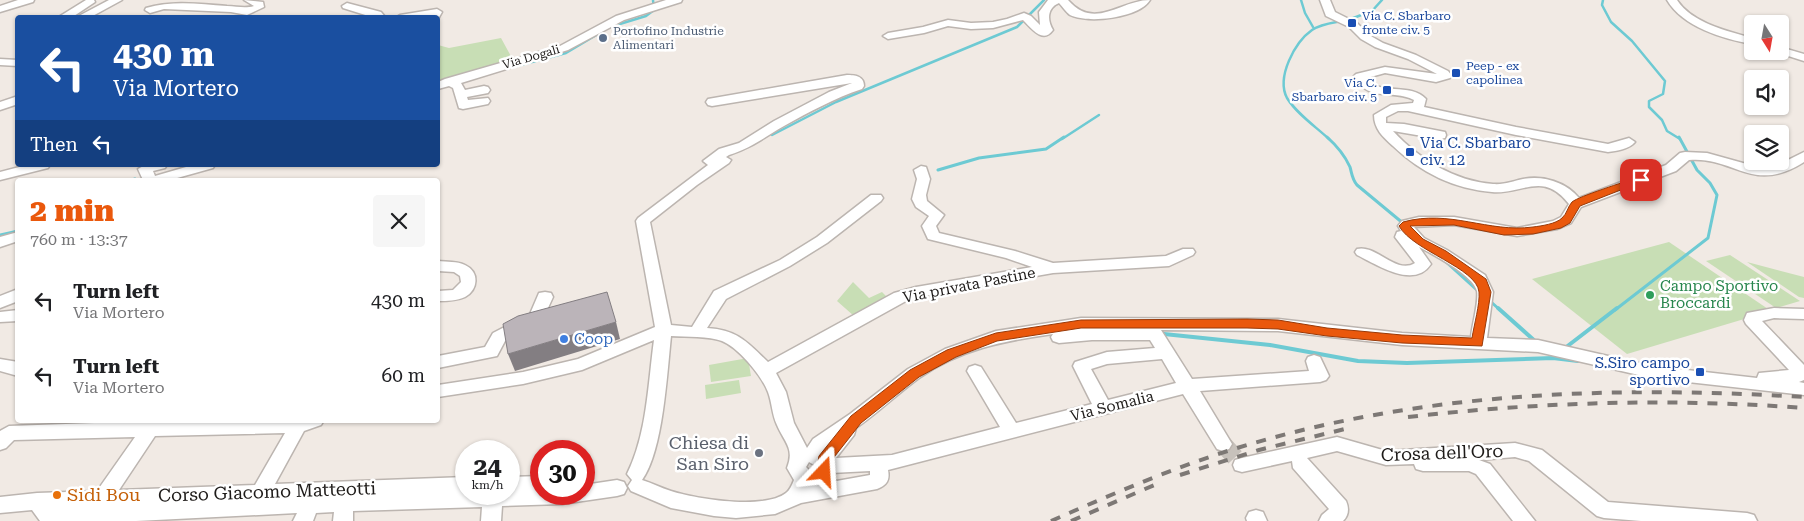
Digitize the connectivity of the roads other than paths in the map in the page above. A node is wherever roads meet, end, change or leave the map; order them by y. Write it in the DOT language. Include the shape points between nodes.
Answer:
graph roads {
  1 [pos="29,0"];
  2 [pos="94,0"];
  3 [pos="117,0"];
  4 [pos="249,0"];
  5 [pos="677,0"];
  6 [pos="1060,0"];
  7 [pos="1144,0"];
  8 [pos="1325,0"];
  9 [pos="1672,0"];
  10 [pos="150,5"];
  11 [pos="347,6"];
  12 [pos="0,9"];
  13 [pos="67,15"];
  14 [pos="86,15"];
  15 [pos="168,15"];
  16 [pos="378,15"];
  17 [pos="418,15"];
  18 [pos="435,15"];
  19 [pos="888,36"];
  20 [pos="1744,39"];
  21 [pos="1789,53"];
  22 [pos="1804,58"];
  23 [pos="0,62"];
  24 [pos="15,63"];
  25 [pos="443,84"];
  26 [pos="484,95"];
  27 [pos="15,101"];
  28 [pos="712,102"];
  29 [pos="0,106"];
  30 [pos="1409,107"];
  31 [pos="15,110"];
  32 [pos="0,111"];
  33 [pos="1382,127"];
  34 [pos="1440,135"];
  35 [pos="1629,142"];
  36 [pos="1804,156"];
  37 [pos="724,160"];
  38 [pos="1789,165"];
  39 [pos="1789,166"];
  40 [pos="35,167"];
  41 [pos="201,167"];
  42 [pos="1744,167"];
  43 [pos="1804,168"];
  44 [pos="921,170"];
  45 [pos="1754,170"];
  46 [pos="1777,170"];
  47 [pos="0,176"];
  48 [pos="162,178"];
  49 [pos="692,182"];
  50 [pos="876,198"];
  51 [pos="1576,204"];
  52 [pos="1406,229"];
  53 [pos="15,237"];
  54 [pos="0,242"];
  55 [pos="1188,252"];
  56 [pos="1362,252"];
  57 [pos="440,266"];
  58 [pos="1053,268"];
  59 [pos="15,296"];
  60 [pos="440,296"];
  61 [pos="546,297"];
  62 [pos="0,303"];
  63 [pos="1804,314"];
  64 [pos="15,316"];
  65 [pos="0,317"];
  66 [pos="664,330"];
  67 [pos="696,333"];
  68 [pos="1478,343"];
  69 [pos="952,353"];
  70 [pos="1166,353"];
  71 [pos="1314,361"];
  72 [pos="440,362"];
  73 [pos="0,365"];
  74 [pos="15,368"];
  75 [pos="975,370"];
  76 [pos="766,371"];
  77 [pos="1702,379"];
  78 [pos="1188,386"];
  79 [pos="1804,389"];
  80 [pos="440,391"];
  81 [pos="1103,408"];
  82 [pos="306,423"];
  83 [pos="151,428"];
  84 [pos="1012,431"];
  85 [pos="0,443"];
  86 [pos="1222,444"];
  87 [pos="815,460"];
  88 [pos="1300,462"];
  89 [pos="885,463"];
  90 [pos="638,481"];
  91 [pos="595,484"];
  92 [pos="455,485"];
  93 [pos="617,485"];
  94 [pos="260,492"];
  95 [pos="520,496"];
  96 [pos="795,496"];
  97 [pos="102,500"];
  98 [pos="455,500"];
  99 [pos="37,502"];
  100 [pos="0,505"];
  101 [pos="492,505"];
  102 [pos="215,508"];
  103 [pos="344,512"];
  104 [pos="306,513"];
  105 [pos="711,514"];
  106 [pos="141,517"];
  107 [pos="491,521"];
  108 [pos="1329,521"];
  109 [pos="1525,521"];
  110 [pos="1747,521"];
  1 -- 12 [label="street"];
  2 -- 13 [label="street"];
  3 -- 14 [label="street"];
  4 -- 10 [label="street" via="259,6 247,12"];
  5 -- 25 [label="street, Via Dogali" via="632,8 564,48"];
  6 -- 7 [label="street" via="1074,13 1104,16 1124,12 1144,3"];
  6 -- 19 [label="street" via="1046,8 1042,17 1048,30 1045,33 1024,16 993,25 948,24"];
  8 -- 30 [label="street" via="1330,14 1353,25 1365,37 1444,73 1446,76 1443,78 1436,78 1385,70 1360,76 1370,88 1420,98 1418,106"];
  9 -- 20 [label="street" via="1685,15"];
  10 -- 15 [label="street" via="151,12"];
  11 -- 16 [label="street"];
  17 -- 18 [label="street" via="437,12"];
  21 -- 22 [label="street"];
  23 -- 24 [label="street"];
  25 -- 26 [label="street" via="458,86 463,105"];
  27 -- 29 [label="street"];
  28 -- 49 [label="street" via="848,79 858,82 858,86 833,95 744,146 724,152 688,175"];
  30 -- 33 [label="street" via="1386,111 1380,116"];
  30 -- 35 [label="street" via="1608,148"];
  31 -- 32 [label="street"];
  33 -- 34 [label="street"];
  33 -- 51 [label="street" via="1404,150 1445,177 1502,189 1522,183 1552,185"];
  36 -- 38 [label="street"];
  37 -- 49 [label="street"];
  39 -- 43 [label="street"];
  40 -- 47 [label="street"];
  41 -- 48 [label="street"];
  42 -- 51 [label="street" via="1712,157 1689,155 1678,160 1672,168"];
  44 -- 58 [label="street" via="924,181 919,198 920,203 936,215 929,226 933,236"];
  45 -- 46 [label="street"];
  49 -- 66 [label="street" via="643,221"];
  50 -- 67 [label="street" via="822,240 785,263 720,295"];
  51 -- 52 [label="street" via="1566,220 1533,231 1504,231 1454,221 1419,221 1407,224"];
  52 -- 56 [label="street" via="1402,237 1422,264 1417,270 1393,267"];
  52 -- 68 [label="street" via="1419,241 1480,279 1485,292"];
  53 -- 54 [label="street"];
  55 -- 58 [label="street, Via privata Pastine" via="1169,261"];
  57 -- 60 [label="street" via="458,268 470,280 461,292"];
  58 -- 76 [label="street, Via privata Pastine" via="900,297"];
  59 -- 62 [label="street"];
  61 -- 72 [label="street" via="536,317 499,337 491,352"];
  63 -- 77 [label="street" via="1763,314 1752,320 1799,370 1798,376 1715,374"];
  64 -- 65 [label="street"];
  66 -- 67 [label="street"];
  66 -- 80 [label="street" via="582,364 523,378"];
  66 -- 90 [label="street" via="654,406"];
  67 -- 76 [label="street" via="724,335 737,342"];
  68 -- 69 [label="street" via="1402,339 1278,325 1081,324 996,337"];
  68 -- 77 [label="street" via="1538,346 1652,372"];
  69 -- 70 [label="street" via="1008,341 1092,334 1155,334"];
  69 -- 87 [label="street" via="914,373 856,420"];
  70 -- 78 [label="street"];
  70 -- 81 [label="street" via="1107,358 1081,366"];
  71 -- 78 [label="street, Via Somalia" via="1320,376"];
  73 -- 74 [label="street"];
  75 -- 84 [label="street"];
  76 -- 87 [label="street" via="777,392 785,424"];
  77 -- 79 [label="street"];
  78 -- 81 [label="street, Via Somalia"];
  78 -- 86 [label="street"];
  81 -- 84 [label="street, Via Somalia"];
  82 -- 83 [label="street"];
  82 -- 94 [label="street"];
  83 -- 85 [label="street" via="9,433"];
  83 -- 97 [label="street"];
  84 -- 89 [label="street, Via Somalia"];
  87 -- 89 [label="street, Via Somalia"];
  87 -- 90 [label="street" via="793,487 782,495 763,500 744,502 700,498"];
  87 -- 96 [label="street"];
  88 -- 108 [label="street" via="1339,507 1338,514"];
  88 -- 109 [label="street" via="1342,454 1383,465 1470,464 1483,469"];
  88 -- 110 [label="street, Crosa dell'Oro" via="1260,473 1242,466 1337,444 1386,458 1515,450 1535,455 1604,510"];
  89 -- 96 [label="street" via="877,481"];
  90 -- 93 [label="street" via="628,492"];
  90 -- 105 [label="street" via="678,502"];
  91 -- 93 [label="street"];
  92 -- 94 [label="street, Corso Giacomo Matteotti"];
  93 -- 95 [label="street, Corso Giacomo Matteotti" via="570,495"];
  94 -- 102 [label="street, Corso Giacomo Matteotti"];
  96 -- 105 [label="street" via="793,500 775,507"];
  97 -- 99 [label="street, Corso Giacomo Matteotti"];
  97 -- 102 [label="street, Corso Giacomo Matteotti"];
  98 -- 103 [label="street, Corso Giacomo Matteotti"];
  99 -- 100 [label="street, Corso Giacomo Matteotti"];
  99 -- 106 [label="street, Corso Giacomo Matteotti" via="48,517"];
  101 -- 107 [label="street"];
  102 -- 104 [label="street, Corso Giacomo Matteotti"];
  102 -- 106 [label="street, Corso Giacomo Matteotti"];
  103 -- 104 [label="street, Corso Giacomo Matteotti"];
}
